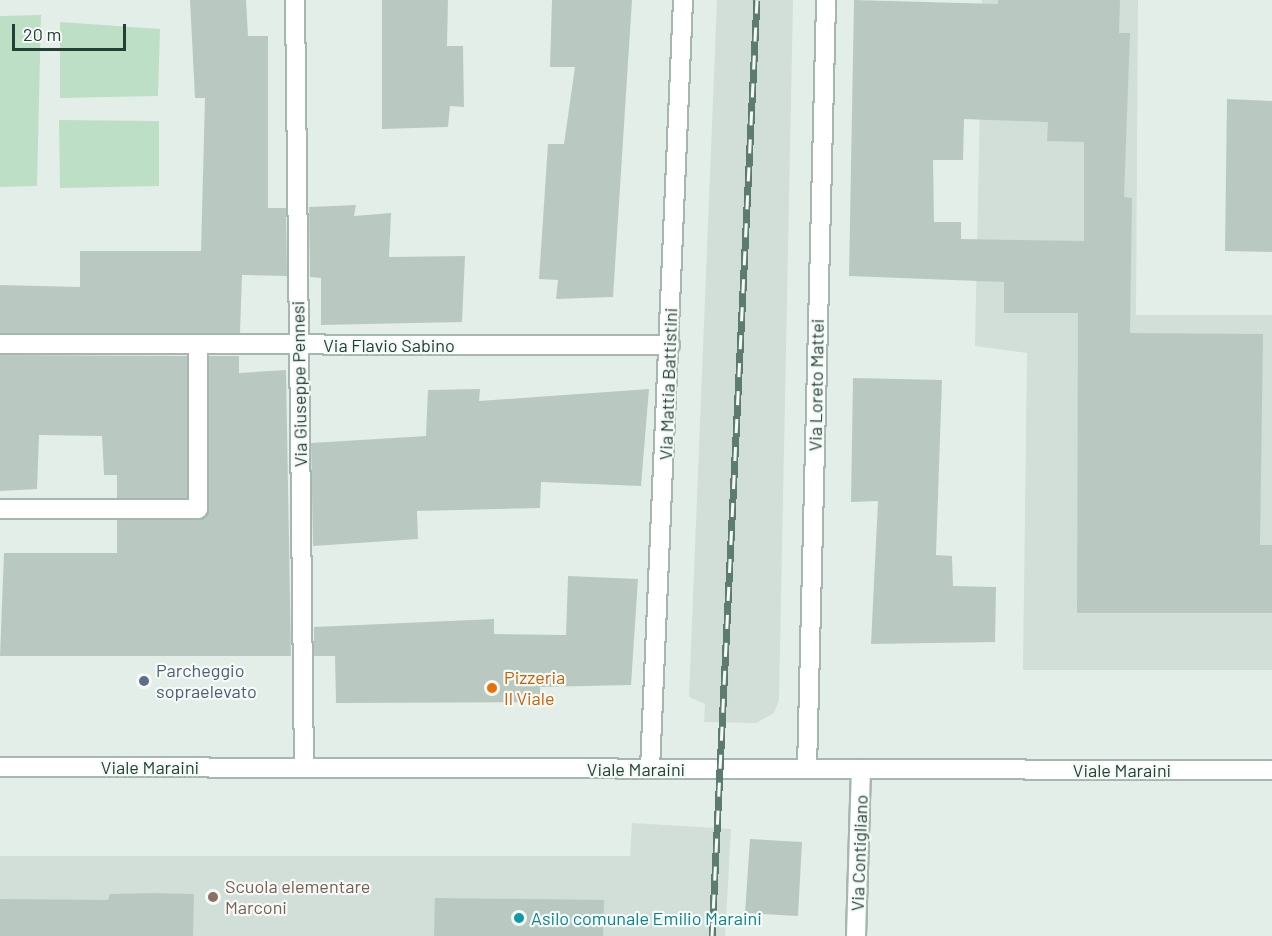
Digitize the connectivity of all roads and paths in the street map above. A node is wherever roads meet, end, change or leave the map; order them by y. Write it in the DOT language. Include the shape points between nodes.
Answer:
graph roads {
  1 [pos="294,0"];
  2 [pos="683,0"];
  3 [pos="826,0"];
  4 [pos="0,344"];
  5 [pos="198,345"];
  6 [pos="299,345"];
  7 [pos="670,345"];
  8 [pos="0,509"];
  9 [pos="0,767"];
  10 [pos="304,767"];
  11 [pos="650,769"];
  12 [pos="807,769"];
  13 [pos="861,769"];
  14 [pos="1272,770"];
  15 [pos="856,936"];
  1 -- 6 [label="street, Via Giuseppe Pennesi"];
  2 -- 7 [label="street, Via Mattia Battistini"];
  3 -- 12 [label="street, Via Loreto Mattei"];
  4 -- 5 [label="street, Via Flavio Sabino"];
  5 -- 6 [label="street, Via Flavio Sabino"];
  5 -- 8 [label="street" via="198,508"];
  6 -- 7 [label="street, Via Flavio Sabino"];
  6 -- 10 [label="street, Via Giuseppe Pennesi"];
  7 -- 11 [label="street, Via Mattia Battistini"];
  9 -- 10 [label="street, Viale Maraini"];
  10 -- 11 [label="street, Viale Maraini"];
  11 -- 12 [label="street, Viale Maraini"];
  12 -- 13 [label="street, Viale Maraini"];
  13 -- 14 [label="street, Viale Maraini"];
  13 -- 15 [label="street, Via Contigliano"];
}
